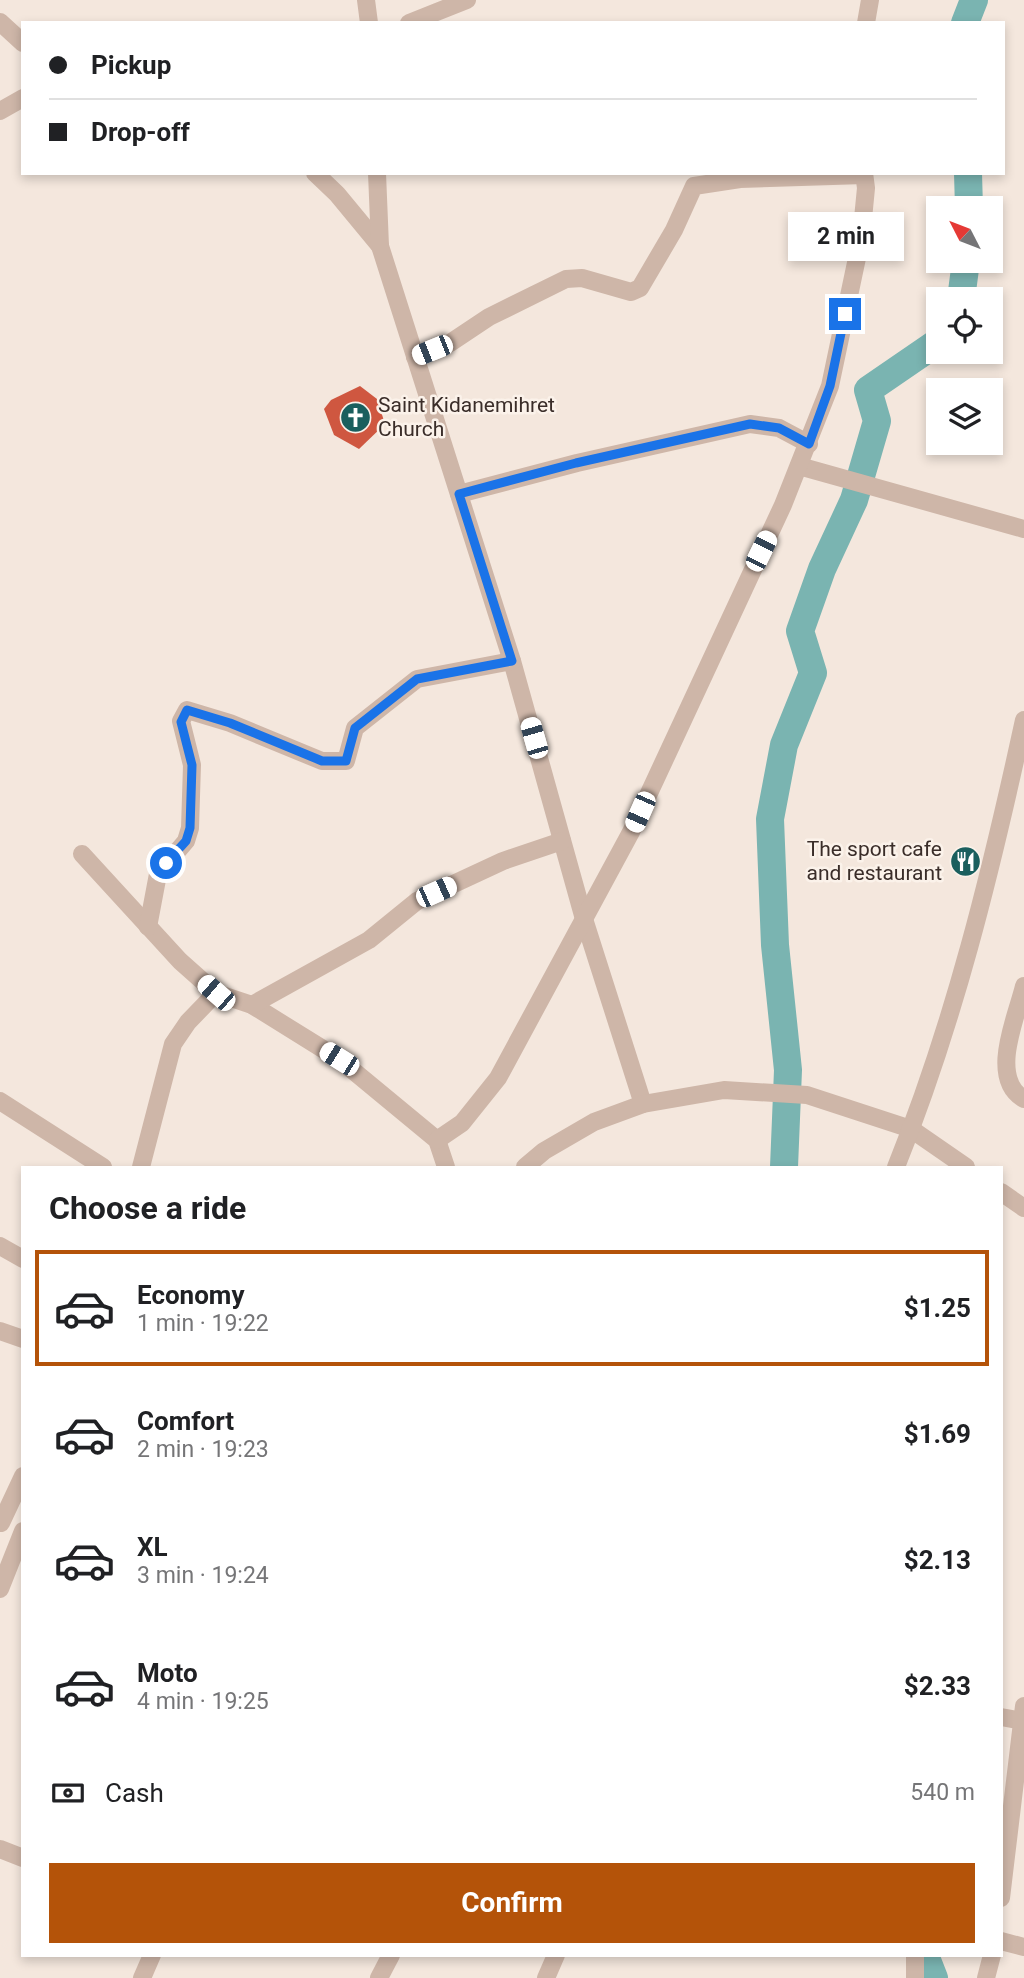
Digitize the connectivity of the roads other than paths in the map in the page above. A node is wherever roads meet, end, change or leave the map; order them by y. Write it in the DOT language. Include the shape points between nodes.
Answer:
graph roads {
  1 [pos="366,0"];
  2 [pos="467,0"];
  3 [pos="870,0"];
  4 [pos="369,21"];
  5 [pos="414,21"];
  6 [pos="866,21"];
  7 [pos="0,22"];
  8 [pos="21,41"];
  9 [pos="21,99"];
  10 [pos="0,111"];
  11 [pos="316,175"];
  12 [pos="377,175"];
  13 [pos="839,175"];
  14 [pos="864,175"];
  15 [pos="380,246"];
  16 [pos="415,357"];
  17 [pos="809,444"];
  18 [pos="799,466"];
  19 [pos="459,494"];
  20 [pos="1024,529"];
  21 [pos="512,661"];
  22 [pos="1024,720"];
  23 [pos="562,841"];
  24 [pos="82,854"];
  25 [pos="584,919"];
  26 [pos="148,926"];
  27 [pos="1024,986"];
  28 [pos="216,993"];
  29 [pos="252,1005"];
  30 [pos="1024,1098"];
  31 [pos="0,1101"];
  32 [pos="643,1104"];
  33 [pos="911,1129"];
  34 [pos="437,1140"];
  35 [pos="101,1166"];
  36 [pos="141,1166"];
  37 [pos="446,1166"];
  38 [pos="526,1166"];
  39 [pos="896,1166"];
  40 [pos="965,1166"];
  41 [pos="1003,1193"];
  42 [pos="1024,1208"];
  43 [pos="0,1246"];
  44 [pos="21,1258"];
  45 [pos="0,1331"];
  46 [pos="21,1338"];
  47 [pos="21,1480"];
  48 [pos="1,1522"];
  49 [pos="21,1530"];
  50 [pos="21,1536"];
  51 [pos="0,1589"];
  52 [pos="1023,1714"];
  53 [pos="1003,1717"];
  54 [pos="1011,1831"];
  55 [pos="0,1849"];
  56 [pos="21,1857"];
  57 [pos="1003,1885"];
  58 [pos="1003,1942"];
  59 [pos="1024,1947"];
  60 [pos="151,1957"];
  61 [pos="390,1957"];
  62 [pos="555,1957"];
  63 [pos="915,1957"];
  64 [pos="991,1957"];
  65 [pos="142,1978"];
  66 [pos="379,1978"];
  67 [pos="546,1978"];
  68 [pos="915,1978"];
  69 [pos="986,1978"];
  1 -- 4 [label="street"];
  2 -- 5 [label="street"];
  3 -- 6 [label="street"];
  7 -- 8 [label="street"];
  9 -- 10 [label="street"];
  11 -- 15 [label="street"];
  12 -- 15 [label="street"];
  13 -- 16 [label="street" via="740,179 694,186 640,288 631,292 582,278 566,279 489,317 450,343"];
  14 -- 17 [label="street" via="861,239 830,386"];
  15 -- 16 [label="street"];
  16 -- 19 [label="street"];
  17 -- 18 [label="street"];
  17 -- 19 [label="street" via="779,428 750,424"];
  18 -- 20 [label="street"];
  18 -- 25 [label="street" via="631,832"];
  19 -- 21 [label="street"];
  21 -- 23 [label="street"];
  21 -- 26 [label="street" via="417,679 355,728 351,751 346,761 338,763 187,710 181,722 192,765 190,828 186,841 158,874"];
  22 -- 33 [label="street" via="970,944"];
  23 -- 25 [label="street"];
  23 -- 29 [label="street" via="503,861 417,901 369,940"];
  24 -- 26 [label="street"];
  25 -- 32 [label="street"];
  25 -- 34 [label="street" via="498,1078 462,1123"];
  26 -- 28 [label="street"];
  27 -- 30 [label="street" via="1006,1061 1008,1080"];
  28 -- 29 [label="street"];
  28 -- 36 [label="street" via="173,1044"];
  29 -- 34 [label="street" via="339,1059"];
  31 -- 35 [label="street"];
  32 -- 33 [label="street" via="730,1091 807,1095"];
  32 -- 38 [label="street" via="594,1122"];
  33 -- 39 [label="street"];
  33 -- 40 [label="street"];
  34 -- 37 [label="street"];
  41 -- 42 [label="street"];
  43 -- 44 [label="street"];
  45 -- 46 [label="street"];
  47 -- 48 [label="street"];
  48 -- 49 [label="street"];
  50 -- 51 [label="street"];
  52 -- 53 [label="street"];
  52 -- 54 [label="street"];
  54 -- 57 [label="street"];
  55 -- 56 [label="street"];
  58 -- 59 [label="street"];
  60 -- 65 [label="street"];
  61 -- 66 [label="street"];
  62 -- 67 [label="street"];
  63 -- 68 [label="street"];
  64 -- 69 [label="street"];
}
